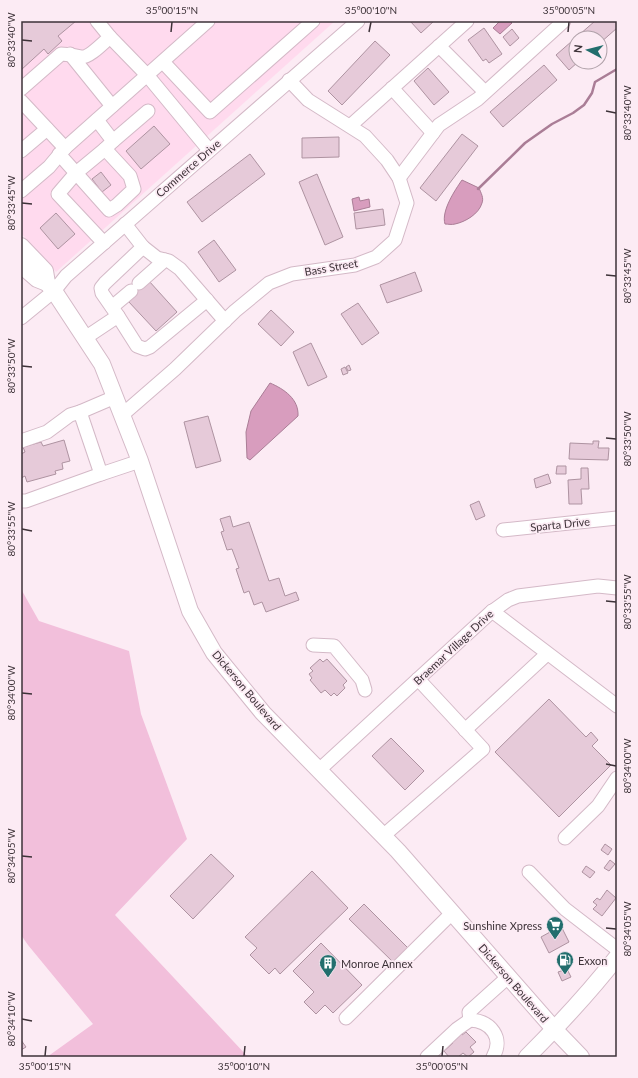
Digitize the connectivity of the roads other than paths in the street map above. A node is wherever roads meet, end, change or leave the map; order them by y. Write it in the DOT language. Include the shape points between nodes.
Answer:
graph roads {
  1 [pos="97,21"];
  2 [pos="314,21"];
  3 [pos="358,21"];
  4 [pos="467,21"];
  5 [pos="564,21"];
  6 [pos="200,24"];
  7 [pos="110,37"];
  8 [pos="439,46"];
  9 [pos="70,54"];
  10 [pos="163,62"];
  11 [pos="147,75"];
  12 [pos="289,80"];
  13 [pos="392,88"];
  14 [pos="21,89"];
  15 [pos="485,92"];
  16 [pos="21,101"];
  17 [pos="112,106"];
  18 [pos="148,111"];
  19 [pos="97,120"];
  20 [pos="350,126"];
  21 [pos="47,129"];
  22 [pos="433,133"];
  23 [pos="109,145"];
  24 [pos="209,150"];
  25 [pos="21,151"];
  26 [pos="62,151"];
  27 [pos="76,173"];
  28 [pos="399,178"];
  29 [pos="21,180"];
  30 [pos="21,191"];
  31 [pos="125,224"];
  32 [pos="104,243"];
  33 [pos="21,246"];
  34 [pos="144,248"];
  35 [pos="169,262"];
  36 [pos="21,265"];
  37 [pos="50,287"];
  38 [pos="204,297"];
  39 [pos="115,312"];
  40 [pos="21,318"];
  41 [pos="225,321"];
  42 [pos="85,338"];
  43 [pos="115,397"];
  44 [pos="80,412"];
  45 [pos="122,415"];
  46 [pos="21,441"];
  47 [pos="140,462"];
  48 [pos="101,474"];
  49 [pos="21,501"];
  50 [pos="617,518"];
  51 [pos="503,530"];
  52 [pos="617,588"];
  53 [pos="492,611"];
  54 [pos="313,645"];
  55 [pos="547,654"];
  56 [pos="418,679"];
  57 [pos="365,690"];
  58 [pos="617,706"];
  59 [pos="465,730"];
  60 [pos="319,770"];
  61 [pos="617,778"];
  62 [pos="383,836"];
  63 [pos="565,838"];
  64 [pos="529,872"];
  65 [pos="452,913"];
  66 [pos="617,949"];
  67 [pos="617,957"];
  68 [pos="508,977"];
  69 [pos="346,1018"];
  70 [pos="470,1020"];
  71 [pos="555,1030"];
  72 [pos="427,1057"];
  73 [pos="493,1057"];
  74 [pos="527,1057"];
  75 [pos="581,1057"];
  1 -- 7 [label="street"];
  2 -- 10 [label="street" via="210,112"];
  3 -- 12 [label="street, Commerce Drive"];
  4 -- 8 [label="street"];
  5 -- 15 [label="street"];
  6 -- 10 [label="street"];
  7 -- 9 [label="street" via="87,56"];
  7 -- 11 [label="street"];
  8 -- 13 [label="street"];
  8 -- 15 [label="street"];
  9 -- 14 [label="street" via="61,54"];
  9 -- 17 [label="street"];
  10 -- 11 [label="street"];
  11 -- 17 [label="street"];
  11 -- 24 [label="street"];
  12 -- 20 [label="street, Bass Street" via="308,100"];
  12 -- 24 [label="street, Commerce Drive"];
  13 -- 20 [label="street"];
  13 -- 22 [label="street"];
  15 -- 22 [label="street" via="439,125"];
  16 -- 21 [label="street"];
  17 -- 19 [label="street"];
  18 -- 23 [label="street"];
  19 -- 23 [label="street"];
  19 -- 26 [label="street"];
  20 -- 28 [label="street, Bass Street" via="365,136"];
  21 -- 25 [label="street"];
  21 -- 26 [label="street"];
  22 -- 28 [label="street"];
  23 -- 27 [label="street"];
  23 -- 27 [label="street" via="130,176 134,189 117,205 109,210"];
  24 -- 31 [label="street, Commerce Drive"];
  26 -- 27 [label="street"];
  26 -- 29 [label="street"];
  26 -- 30 [label="street" via="49,167"];
  27 -- 32 [label="street" via="58,194"];
  28 -- 41 [label="street, Bass Street" via="406,203 402,220 395,240 376,257 355,265 292,274 269,283"];
  31 -- 32 [label="street, Commerce Drive"];
  31 -- 34 [label="street"];
  32 -- 37 [label="street, Commerce Drive"];
  33 -- 37 [label="main road, Dickerson Boulevard" via="45,271"];
  34 -- 35 [label="street" via="157,258"];
  34 -- 39 [label="street" via="101,288"];
  35 -- 38 [label="street" via="180,269"];
  35 -- 39 [label="street" via="135,287"];
  36 -- 37 [label="main road, Dickerson Boulevard"];
  37 -- 40 [label="street, Commerce Drive"];
  37 -- 42 [label="main road, Dickerson Boulevard"];
  38 -- 39 [label="street" via="145,349 137,346"];
  38 -- 41 [label="street"];
  39 -- 42 [label="street"];
  41 -- 45 [label="street, Bass Street"];
  42 -- 43 [label="main road, Dickerson Boulevard" via="102,364"];
  43 -- 44 [label="street"];
  43 -- 45 [label="main road, Dickerson Boulevard"];
  44 -- 46 [label="street" via="70,415 48,432"];
  44 -- 48 [label="street"];
  45 -- 47 [label="main road, Dickerson Boulevard"];
  47 -- 48 [label="street"];
  47 -- 60 [label="main road, Dickerson Boulevard" via="190,611 214,653 263,713"];
  48 -- 49 [label="street"];
  50 -- 51 [label="street, Sparta Drive"];
  52 -- 53 [label="street, Braemar Village Drive" via="598,586 518,596"];
  53 -- 55 [label="street"];
  53 -- 56 [label="street, Braemar Village Drive"];
  54 -- 57 [label="street" via="334,646 362,680"];
  55 -- 58 [label="street"];
  55 -- 59 [label="street"];
  56 -- 59 [label="street"];
  56 -- 60 [label="street, Braemar Village Drive"];
  59 -- 62 [label="street" via="482,749"];
  60 -- 62 [label="main road, Dickerson Boulevard"];
  61 -- 63 [label="street" via="598,806"];
  62 -- 65 [label="main road, Dickerson Boulevard"];
  64 -- 66 [label="street" via="565,909"];
  65 -- 68 [label="main road, Dickerson Boulevard"];
  65 -- 69 [label="street"];
  67 -- 71 [label="main road"];
  68 -- 70 [label="street" via="469,1012"];
  68 -- 71 [label="main road, Dickerson Boulevard"];
  70 -- 72 [label="street"];
  70 -- 73 [label="street" via="482,1022 494,1033 497,1048"];
  71 -- 74 [label="main road"];
  71 -- 75 [label="main road, Dickerson Boulevard"];
}
